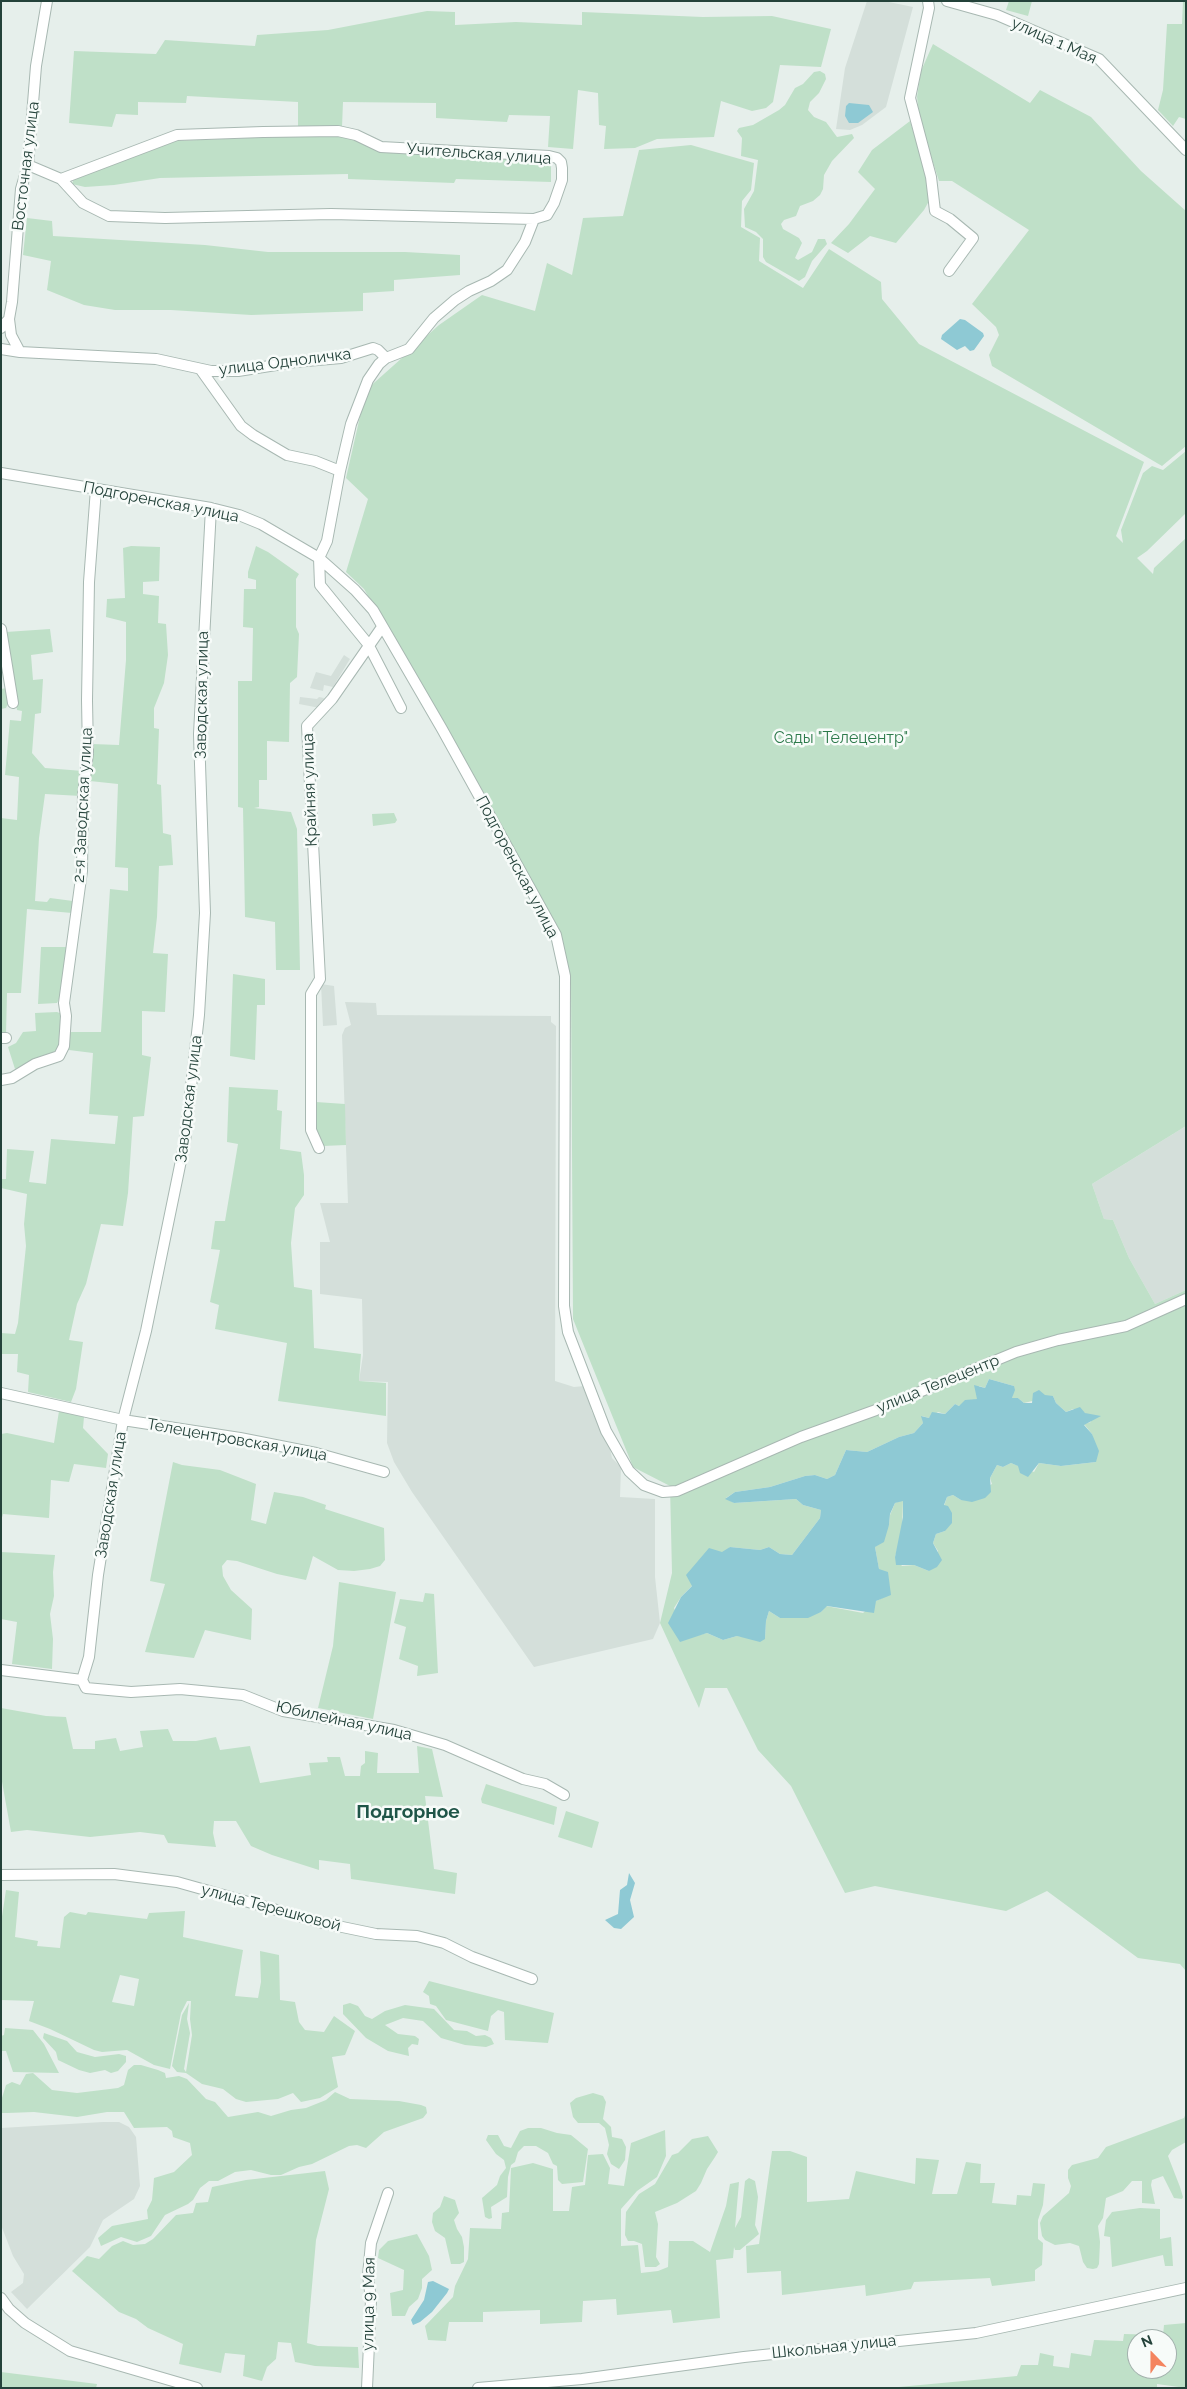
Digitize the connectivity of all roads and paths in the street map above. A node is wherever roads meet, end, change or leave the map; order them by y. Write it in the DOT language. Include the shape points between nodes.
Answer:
graph roads {
  1 [pos="47,1"];
  2 [pos="928,1"];
  3 [pos="947,1"];
  4 [pos="1186,150"];
  5 [pos="28,165"];
  6 [pos="61,179"];
  7 [pos="534,219"];
  8 [pos="949,271"];
  9 [pos="9,320"];
  10 [pos="1,328"];
  11 [pos="1,348"];
  12 [pos="20,352"];
  13 [pos="386,358"];
  14 [pos="201,370"];
  15 [pos="340,471"];
  16 [pos="1,473"];
  17 [pos="96,489"];
  18 [pos="211,508"];
  19 [pos="319,558"];
  20 [pos="382,626"];
  21 [pos="1,629"];
  22 [pos="368,644"];
  23 [pos="13,703"];
  24 [pos="401,708"];
  25 [pos="1,1080"];
  26 [pos="319,1148"];
  27 [pos="1186,1299"];
  28 [pos="1,1393"];
  29 [pos="123,1420"];
  30 [pos="384,1472"];
  31 [pos="695,1484"];
  32 [pos="1,1670"];
  33 [pos="82,1680"];
  34 [pos="564,1795"];
  35 [pos="1,1875"];
  36 [pos="532,1979"];
  37 [pos="388,2193"];
  38 [pos="1186,2288"];
  39 [pos="1,2298"];
  40 [pos="582,2384"];
  41 [pos="197,2388"];
  42 [pos="367,2388"];
  43 [pos="478,2388"];
  1 -- 5 [label="street, Восточная улица" via="36,66"];
  2 -- 8 [label="street" via="910,98 931,177 935,211 973,238"];
  3 -- 4 [label="street, улица 1 Мая" via="997,15 1099,59"];
  5 -- 6 [label="street"];
  5 -- 9 [label="street, Восточная улица" via="21,189"];
  6 -- 7 [label="street" via="83,203 109,216 165,218 331,214"];
  6 -- 7 [label="street, Учительская улица" via="177,135 338,131 356,135 381,147 556,158 562,168 560,192 547,215"];
  7 -- 13 [label="street" via="525,242 506,270 444,309 409,349"];
  9 -- 10 [label="street"];
  9 -- 12 [label="street" via="11,335"];
  11 -- 12 [label="street, улица Одноличка"];
  12 -- 14 [label="street, улица Одноличка" via="156,359"];
  13 -- 14 [label="street, улица Одноличка" via="373,348 341,358 238,371"];
  13 -- 15 [label="street" via="368,380"];
  14 -- 15 [label="street" via="236,419 253,435 287,455 316,460"];
  15 -- 19 [label="street" via="327,541"];
  16 -- 17 [label="street, Подгоренская улица"];
  17 -- 18 [label="street, Подгоренская улица"];
  17 -- 25 [label="street, 2-я Заводская улица" via="90,582 88,753 83,795 82,871 64,1003 64,1046 59,1056"];
  18 -- 19 [label="street, Подгоренская улица" via="261,524"];
  18 -- 29 [label="street, Заводская улица" via="199,734 205,913 200,1015 174,1204"];
  19 -- 20 [label="street, Подгоренская улица" via="364,599"];
  19 -- 22 [label="street" via="320,585"];
  20 -- 22 [label="street, Крайняя улица"];
  20 -- 31 [label="street, Подгоренская улица" via="534,893 560,949 565,976 564,1306 568,1332 606,1431 635,1478 663,1492"];
  21 -- 23 [label="street"];
  22 -- 24 [label="street"];
  22 -- 26 [label="street, Крайняя улица" via="332,699 307,726 320,978 311,994 311,1130"];
  27 -- 31 [label="street, улица Телецентр" via="1126,1326 1016,1352 801,1437"];
  28 -- 29 [label="street, Телецентровская улица"];
  29 -- 30 [label="street, Телецентровская улица" via="275,1444"];
  29 -- 33 [label="street, Заводская улица" via="98,1575 89,1657"];
  32 -- 33 [label="street, Юбилейная улица"];
  33 -- 34 [label="street, Юбилейная улица" via="86,1688 131,1692 180,1689 243,1695 283,1711 394,1730 445,1744 523,1779 545,1784"];
  35 -- 36 [label="street, улица Терешковой" via="114,1874 178,1882 323,1923 376,1934 426,1938"];
  37 -- 42 [label="street, улица 9 Мая" via="371,2243"];
  38 -- 40 [label="street, Школьная улица" via="976,2333 744,2357"];
  39 -- 41 [label="street" via="25,2323 70,2351"];
  40 -- 43 [label="street, Школьная улица"];
}
